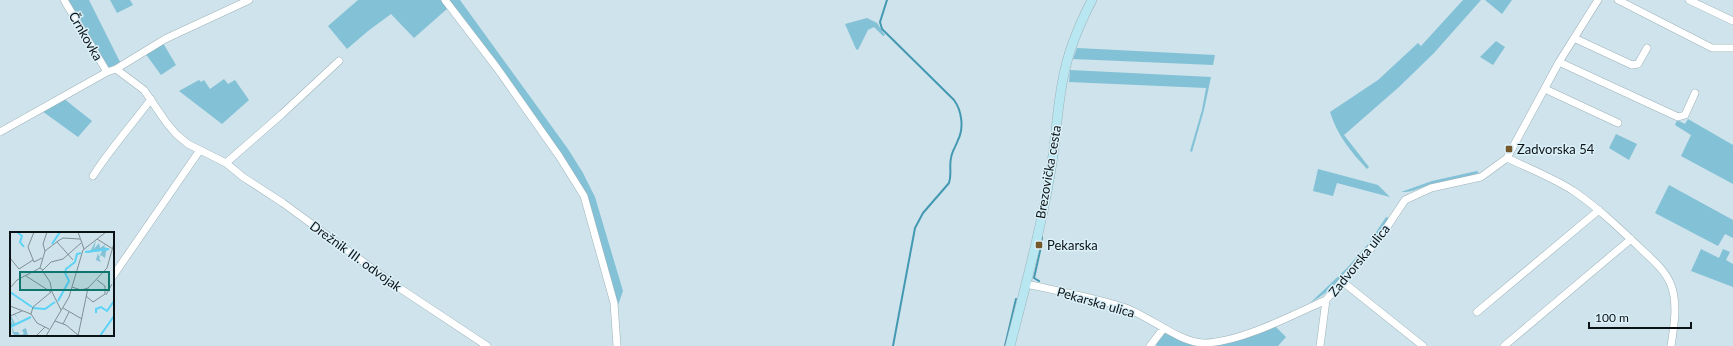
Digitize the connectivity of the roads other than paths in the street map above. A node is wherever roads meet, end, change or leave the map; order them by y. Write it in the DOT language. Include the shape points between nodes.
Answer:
graph roads {
  1 [pos="64,0"];
  2 [pos="248,0"];
  3 [pos="445,0"];
  4 [pos="1092,0"];
  5 [pos="1598,0"];
  6 [pos="1618,0"];
  7 [pos="1689,0"];
  8 [pos="1733,21"];
  9 [pos="1574,38"];
  10 [pos="1646,48"];
  11 [pos="1733,48"];
  12 [pos="338,61"];
  13 [pos="1559,62"];
  14 [pos="116,69"];
  15 [pos="107,72"];
  16 [pos="1545,89"];
  17 [pos="1695,93"];
  18 [pos="151,99"];
  19 [pos="1618,123"];
  20 [pos="0,132"];
  21 [pos="200,150"];
  22 [pos="1507,158"];
  23 [pos="226,164"];
  24 [pos="93,176"];
  25 [pos="1599,210"];
  26 [pos="1631,239"];
  27 [pos="114,275"];
  28 [pos="1343,282"];
  29 [pos="1026,284"];
  30 [pos="1326,300"];
  31 [pos="1477,312"];
  32 [pos="1164,328"];
  33 [pos="487,346"];
  34 [pos="617,346"];
  35 [pos="1010,346"];
  36 [pos="1150,346"];
  37 [pos="1320,346"];
  38 [pos="1423,346"];
  39 [pos="1504,346"];
  40 [pos="1671,346"];
  1 -- 15 [label="street, Črnkovka"];
  2 -- 14 [label="street" via="165,39"];
  3 -- 34 [label="street" via="502,74 584,196 614,303"];
  4 -- 29 [label="main road, Brezovička cesta" via="1077,30 1066,65 1051,169"];
  5 -- 9 [label="street, Zadvorska ulica"];
  6 -- 11 [label="street" via="1704,45 1712,48"];
  7 -- 8 [label="street"];
  9 -- 10 [label="street" via="1632,64 1638,64"];
  9 -- 13 [label="street, Zadvorska ulica"];
  12 -- 23 [label="street"];
  13 -- 16 [label="street, Zadvorska ulica"];
  13 -- 17 [label="street" via="1678,117 1685,115"];
  14 -- 15 [label="street"];
  14 -- 18 [label="street, Drežnik III. odvojak" via="138,84"];
  15 -- 20 [label="street"];
  16 -- 19 [label="street"];
  16 -- 22 [label="street, Zadvorska ulica"];
  18 -- 21 [label="street, Drežnik III. odvojak" via="176,134"];
  18 -- 24 [label="street"];
  21 -- 23 [label="street, Drežnik III. odvojak"];
  21 -- 27 [label="street"];
  22 -- 25 [label="street" via="1566,186"];
  22 -- 28 [label="street, Zadvorska ulica" via="1481,177 1431,188 1405,200 1379,239"];
  23 -- 33 [label="street, Drežnik III. odvojak" via="392,283"];
  25 -- 26 [label="street"];
  25 -- 31 [label="street"];
  26 -- 39 [label="street"];
  26 -- 40 [label="street" via="1664,272 1671,285 1674,312"];
  28 -- 30 [label="street, Zadvorska ulica"];
  28 -- 38 [label="street"];
  29 -- 32 [label="street, Pekarska ulica" via="1124,307"];
  29 -- 35 [label="main road, Brezovička cesta"];
  30 -- 32 [label="street, Pekarska ulica" via="1270,326 1209,343 1195,342"];
  30 -- 37 [label="street, Zadvorska ulica"];
  32 -- 36 [label="street"];
}
